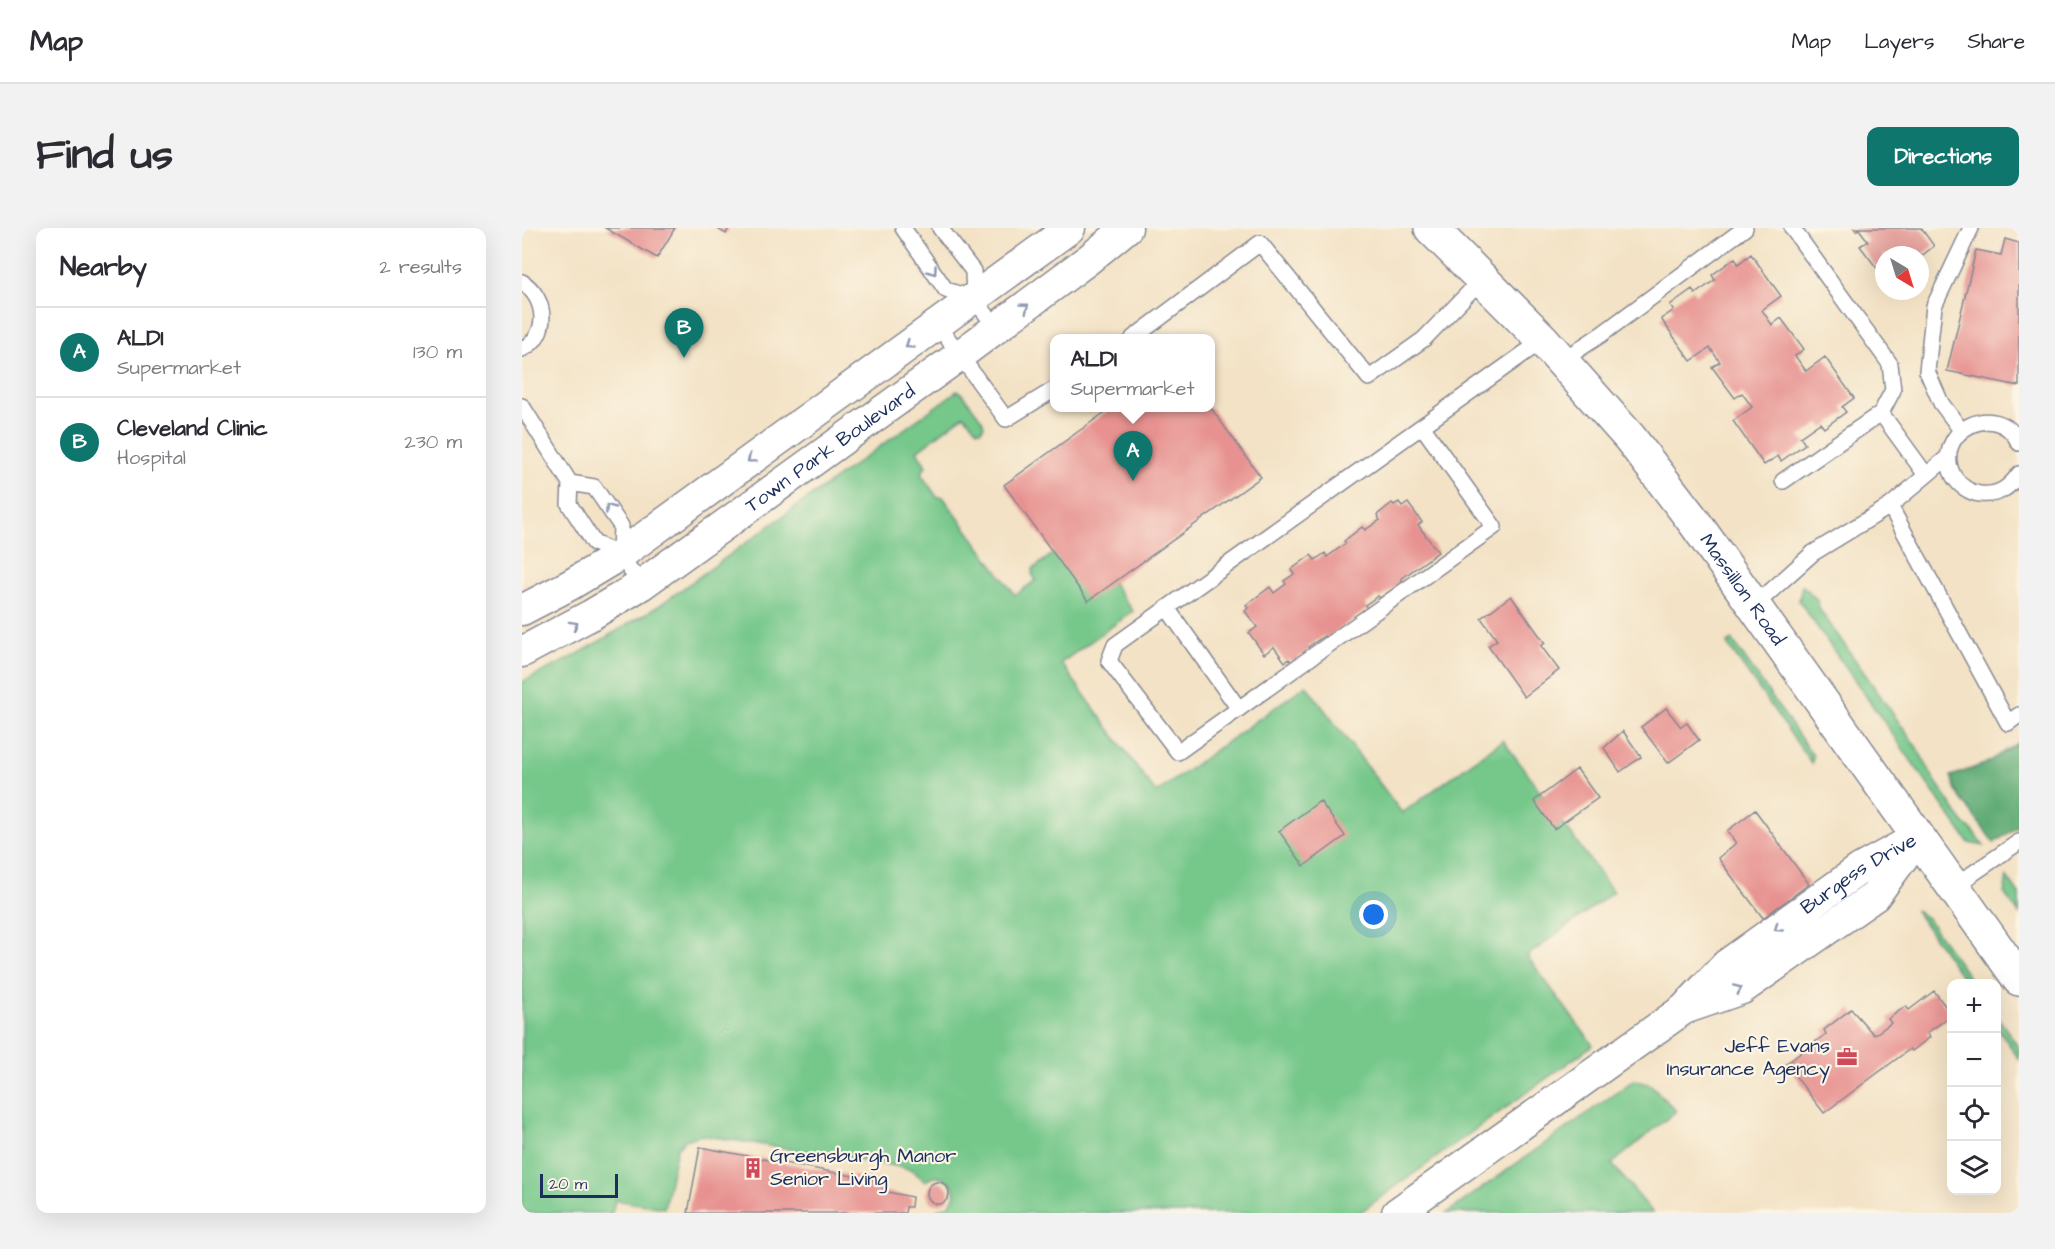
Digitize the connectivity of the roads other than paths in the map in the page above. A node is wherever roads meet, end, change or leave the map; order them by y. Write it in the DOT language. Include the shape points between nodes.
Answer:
graph roads {
  1 [pos="903,228"];
  2 [pos="940,228"];
  3 [pos="1071,228"];
  4 [pos="1127,228"];
  5 [pos="1431,228"];
  6 [pos="1745,228"];
  7 [pos="1792,228"];
  8 [pos="1971,228"];
  9 [pos="1482,279"];
  10 [pos="522,282"];
  11 [pos="974,299"];
  12 [pos="938,325"];
  13 [pos="997,328"];
  14 [pos="1139,334"];
  15 [pos="522,349"];
  16 [pos="1552,351"];
  17 [pos="960,355"];
  18 [pos="1050,392"];
  19 [pos="522,406"];
  20 [pos="1881,413"];
  21 [pos="1422,426"];
  22 [pos="1961,430"];
  23 [pos="2019,443"];
  24 [pos="1949,456"];
  25 [pos="2019,474"];
  26 [pos="1926,475"];
  27 [pos="1783,481"];
  28 [pos="570,483"];
  29 [pos="1890,506"];
  30 [pos="620,555"];
  31 [pos="641,585"];
  32 [pos="1754,606"];
  33 [pos="1167,608"];
  34 [pos="522,610"];
  35 [pos="522,652"];
  36 [pos="1239,709"];
  37 [pos="2019,715"];
  38 [pos="1917,837"];
  39 [pos="2019,842"];
  40 [pos="1953,887"];
  41 [pos="2019,979"];
  42 [pos="1397,1213"];
  1 -- 11 [label="lane, one-way" via="946,290"];
  2 -- 11 [label="lane" via="974,271"];
  3 -- 11 [label="street, Town Park Boulevard"];
  13 -- 4 [label="street, Town Park Boulevard, one-way"];
  5 -- 9 [label="main road, Massillon Road"];
  6 -- 16 [label="lane" via="1602,334"];
  7 -- 20 [label="lane" via="1890,364 1893,390"];
  8 -- 22 [label="lane" via="1934,306 1928,370 1941,403"];
  9 -- 14 [label="lane" via="1424,339 1369,378 1260,243"];
  9 -- 16 [label="main road, Massillon Road"];
  10 -- 15 [label="lane" via="534,291 543,314 535,338"];
  11 -- 12 [label="street, Town Park Boulevard"];
  11 -- 13 [label="lane"];
  12 -- 17 [label="lane"];
  12 -- 30 [label="street, Town Park Boulevard, one-way"];
  13 -- 17 [label="street, Town Park Boulevard"];
  16 -- 21 [label="lane"];
  16 -- 32 [label="main road, Massillon Road" via="1630,438"];
  17 -- 18 [label="lane" via="1006,419"];
  17 -- 31 [label="street, Town Park Boulevard"];
  19 -- 28 [label="lane"];
  20 -- 26 [label="lane"];
  20 -- 27 [label="lane"];
  21 -- 33 [label="lane"];
  21 -- 36 [label="lane" via="1494,527"];
  22 -- 23 [label="lane" via="1984,421 1997,422 2008,428"];
  22 -- 24 [label="lane"];
  24 -- 25 [label="lane" via="1956,480 1977,494 2001,491"];
  24 -- 26 [label="lane"];
  26 -- 29 [label="lane"];
  28 -- 30 [label="lane" via="569,504 594,543"];
  30 -- 28 [label="lane, one-way" via="621,526 594,487"];
  29 -- 32 [label="lane" via="1813,553"];
  29 -- 37 [label="lane" via="2008,723"];
  30 -- 31 [label="lane"];
  30 -- 34 [label="street, Town Park Boulevard"];
  35 -- 31 [label="street, Town Park Boulevard, one-way"];
  32 -- 38 [label="main road, Massillon Road"];
  33 -- 36 [label="lane"];
  33 -- 36 [label="lane" via="1115,645 1109,661 1178,752"];
  38 -- 40 [label="main road, Massillon Road"];
  38 -- 42 [label="street, Burgess Drive" via="1875,896 1742,989 1684,1009"];
  39 -- 40 [label="lane"];
  40 -- 41 [label="main road, Massillon Road"];
}
